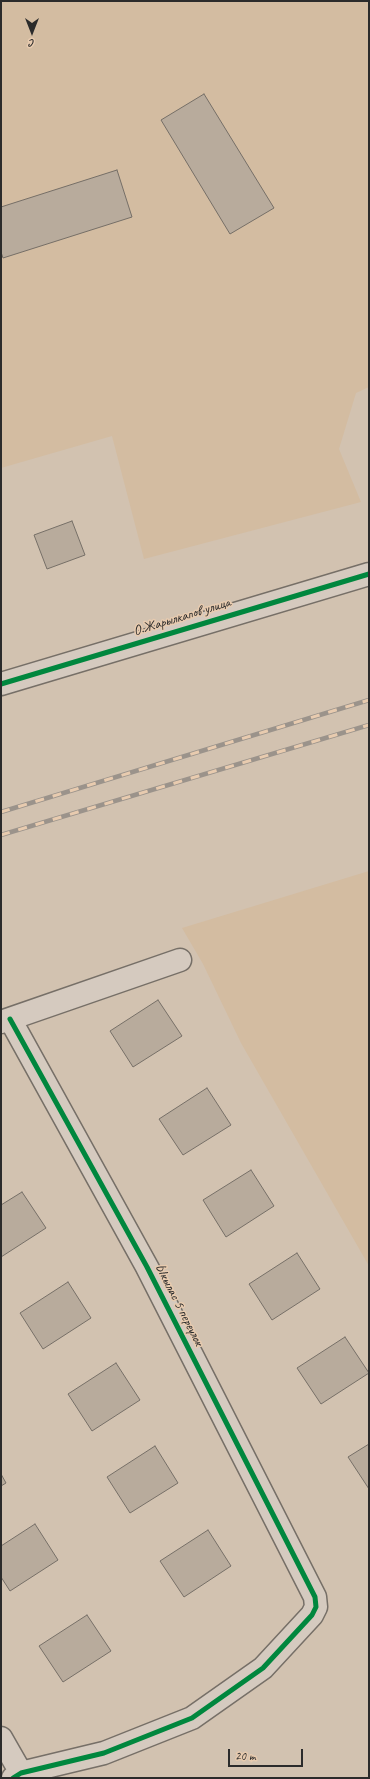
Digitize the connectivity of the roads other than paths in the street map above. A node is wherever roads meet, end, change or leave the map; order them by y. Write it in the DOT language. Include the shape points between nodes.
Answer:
graph roads {
  1 [pos="369,574"];
  2 [pos="1,684"];
  3 [pos="180,960"];
  4 [pos="6,1021"];
  5 [pos="1,1738"];
  6 [pos="17,1775"];
  1 -- 2 [label="street, О.Жарылкапов улица"];
  3 -- 4 [label="street"];
  4 -- 6 [label="street, Ыкылас 5 переулок" via="147,1267 315,1598 316,1607 312,1615 263,1668 192,1718 104,1754"];
  5 -- 6 [label="street"];
}
